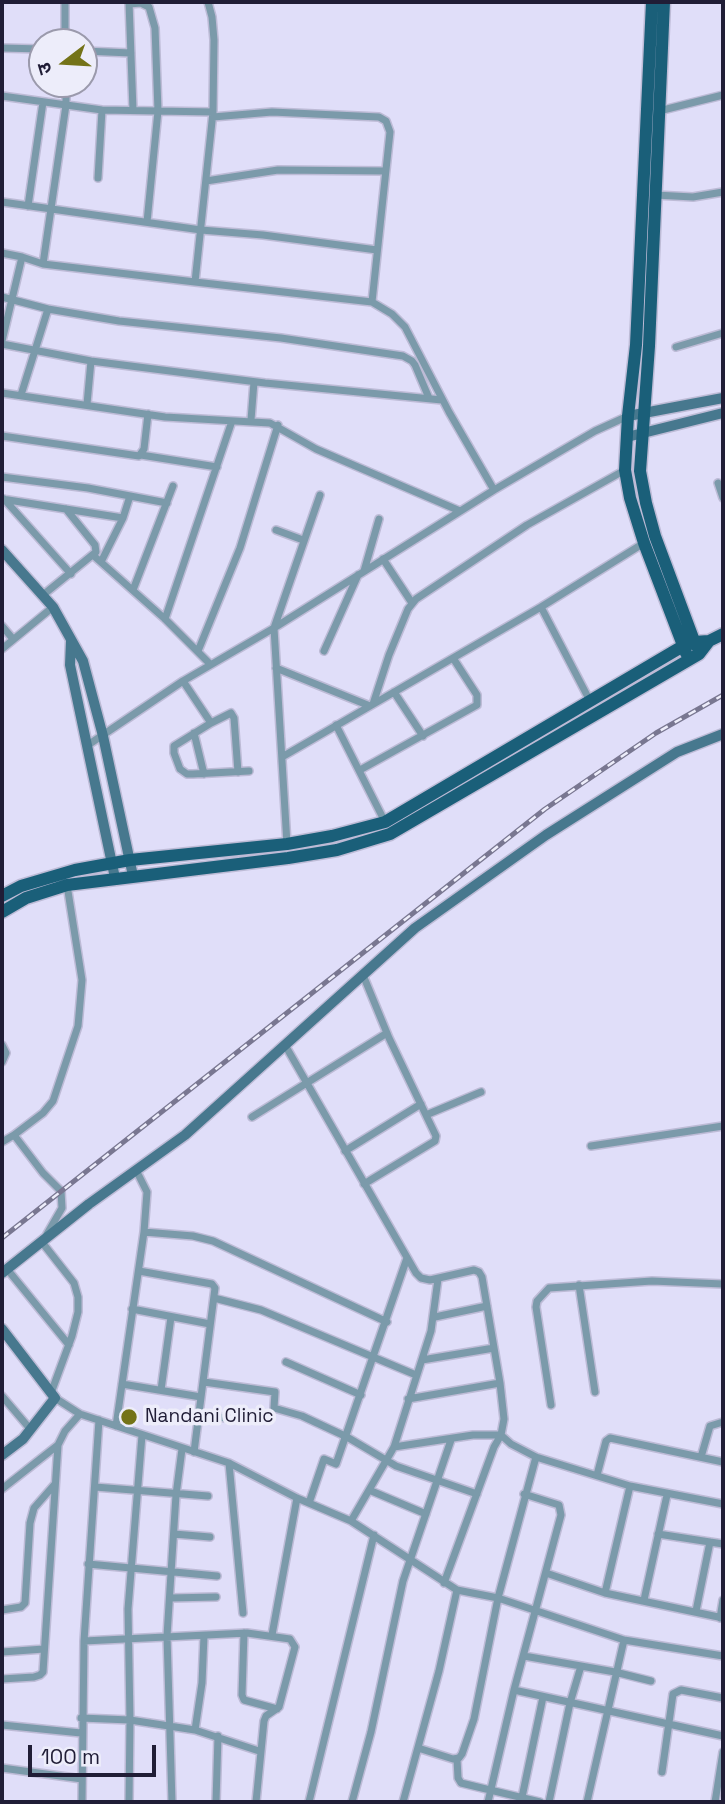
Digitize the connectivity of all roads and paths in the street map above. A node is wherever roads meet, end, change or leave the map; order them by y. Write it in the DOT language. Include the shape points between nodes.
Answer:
graph roads {
  1 [pos="65,2"];
  2 [pos="208,2"];
  3 [pos="652,2"];
  4 [pos="664,2"];
  5 [pos="129,3"];
  6 [pos="65,28"];
  7 [pos="2,48"];
  8 [pos="28,49"];
  9 [pos="98,52"];
  10 [pos="131,53"];
  11 [pos="723,95"];
  12 [pos="2,96"];
  13 [pos="66,98"];
  14 [pos="43,102"];
  15 [pos="66,105"];
  16 [pos="102,110"];
  17 [pos="133,110"];
  18 [pos="158,111"];
  19 [pos="659,111"];
  20 [pos="213,114"];
  21 [pos="384,171"];
  22 [pos="97,178"];
  23 [pos="206,181"];
  24 [pos="723,192"];
  25 [pos="656,195"];
  26 [pos="2,202"];
  27 [pos="28,206"];
  28 [pos="50,210"];
  29 [pos="147,222"];
  30 [pos="201,230"];
  31 [pos="377,250"];
  32 [pos="2,253"];
  33 [pos="22,257"];
  34 [pos="43,264"];
  35 [pos="195,282"];
  36 [pos="2,297"];
  37 [pos="12,299"];
  38 [pos="372,302"];
  39 [pos="48,309"];
  40 [pos="723,333"];
  41 [pos="2,342"];
  42 [pos="676,347"];
  43 [pos="34,351"];
  44 [pos="91,361"];
  45 [pos="254,382"];
  46 [pos="2,393"];
  47 [pos="21,396"];
  48 [pos="429,398"];
  49 [pos="723,398"];
  50 [pos="442,400"];
  51 [pos="87,404"];
  52 [pos="645,413"];
  53 [pos="723,413"];
  54 [pos="148,414"];
  55 [pos="628,416"];
  56 [pos="251,420"];
  57 [pos="232,421"];
  58 [pos="278,425"];
  59 [pos="643,435"];
  60 [pos="2,436"];
  61 [pos="627,437"];
  62 [pos="141,454"];
  63 [pos="217,467"];
  64 [pos="625,470"];
  65 [pos="2,477"];
  66 [pos="718,483"];
  67 [pos="173,486"];
  68 [pos="494,490"];
  69 [pos="320,495"];
  70 [pos="130,496"];
  71 [pos="723,498"];
  72 [pos="3,499"];
  73 [pos="167,503"];
  74 [pos="66,509"];
  75 [pos="460,511"];
  76 [pos="123,517"];
  77 [pos="379,519"];
  78 [pos="276,530"];
  79 [pos="303,540"];
  80 [pos="644,543"];
  81 [pos="2,550"];
  82 [pos="93,556"];
  83 [pos="383,559"];
  84 [pos="101,562"];
  85 [pos="360,573"];
  86 [pos="71,574"];
  87 [pos="133,590"];
  88 [pos="43,595"];
  89 [pos="412,603"];
  90 [pos="53,607"];
  91 [pos="541,607"];
  92 [pos="165,619"];
  93 [pos="2,626"];
  94 [pos="274,628"];
  95 [pos="719,635"];
  96 [pos="13,639"];
  97 [pos="71,639"];
  98 [pos="688,644"];
  99 [pos="2,649"];
  100 [pos="324,651"];
  101 [pos="198,652"];
  102 [pos="694,657"];
  103 [pos="453,658"];
  104 [pos="210,664"];
  105 [pos="276,667"];
  106 [pos="183,681"];
  107 [pos="394,692"];
  108 [pos="590,701"];
  109 [pos="371,705"];
  110 [pos="211,723"];
  111 [pos="336,726"];
  112 [pos="194,733"];
  113 [pos="723,734"];
  114 [pos="103,736"];
  115 [pos="423,736"];
  116 [pos="88,745"];
  117 [pos="282,757"];
  118 [pos="360,770"];
  119 [pos="249,771"];
  120 [pos="238,772"];
  121 [pos="204,774"];
  122 [pos="385,822"];
  123 [pos="287,844"];
  124 [pos="130,860"];
  125 [pos="112,863"];
  126 [pos="132,876"];
  127 [pos="115,878"];
  128 [pos="66,885"];
  129 [pos="2,896"];
  130 [pos="2,912"];
  131 [pos="363,975"];
  132 [pos="387,1033"];
  133 [pos="2,1045"];
  134 [pos="285,1045"];
  135 [pos="2,1062"];
  136 [pos="307,1085"];
  137 [pos="481,1092"];
  138 [pos="421,1104"];
  139 [pos="426,1115"];
  140 [pos="252,1117"];
  141 [pos="723,1126"];
  142 [pos="14,1135"];
  143 [pos="2,1142"];
  144 [pos="591,1146"];
  145 [pos="345,1152"];
  146 [pos="136,1170"];
  147 [pos="365,1184"];
  148 [pos="144,1232"];
  149 [pos="43,1239"];
  150 [pos="407,1258"];
  151 [pos="4,1271"];
  152 [pos="139,1271"];
  153 [pos="439,1279"];
  154 [pos="723,1284"];
  155 [pos="579,1285"];
  156 [pos="214,1298"];
  157 [pos="487,1306"];
  158 [pos="132,1309"];
  159 [pos="171,1317"];
  160 [pos="435,1317"];
  161 [pos="387,1322"];
  162 [pos="210,1324"];
  163 [pos="2,1329"];
  164 [pos="69,1345"];
  165 [pos="494,1348"];
  166 [pos="374,1358"];
  167 [pos="422,1360"];
  168 [pos="286,1362"];
  169 [pos="416,1375"];
  170 [pos="204,1382"];
  171 [pos="500,1383"];
  172 [pos="122,1384"];
  173 [pos="162,1391"];
  174 [pos="595,1392"];
  175 [pos="360,1395"];
  176 [pos="55,1397"];
  177 [pos="201,1397"];
  178 [pos="3,1399"];
  179 [pos="408,1399"];
  180 [pos="551,1405"];
  181 [pos="78,1412"];
  182 [pos="200,1415"];
  183 [pos="99,1420"];
  184 [pos="245,1420"];
  185 [pos="723,1422"];
  186 [pos="116,1426"];
  187 [pos="31,1430"];
  188 [pos="142,1435"];
  189 [pos="501,1435"];
  190 [pos="347,1437"];
  191 [pos="451,1440"];
  192 [pos="58,1445"];
  193 [pos="394,1447"];
  194 [pos="182,1449"];
  195 [pos="194,1452"];
  196 [pos="3,1453"];
  197 [pos="536,1457"];
  198 [pos="701,1457"];
  199 [pos="388,1460"];
  200 [pos="723,1462"];
  201 [pos="229,1463"];
  202 [pos="597,1475"];
  203 [pos="439,1481"];
  204 [pos="55,1484"];
  205 [pos="630,1486"];
  206 [pos="95,1487"];
  207 [pos="2,1489"];
  208 [pos="369,1490"];
  209 [pos="137,1491"];
  210 [pos="477,1494"];
  211 [pos="524,1494"];
  212 [pos="176,1495"];
  213 [pos="667,1495"];
  214 [pos="208,1496"];
  215 [pos="297,1498"];
  216 [pos="309,1503"];
  217 [pos="723,1504"];
  218 [pos="426,1514"];
  219 [pos="351,1521"];
  220 [pos="174,1534"];
  221 [pos="658,1534"];
  222 [pos="374,1535"];
  223 [pos="210,1537"];
  224 [pos="709,1542"];
  225 [pos="723,1544"];
  226 [pos="409,1560"];
  227 [pos="88,1564"];
  228 [pos="130,1569"];
  229 [pos="171,1572"];
  230 [pos="546,1573"];
  231 [pos="217,1576"];
  232 [pos="444,1583"];
  233 [pos="457,1590"];
  234 [pos="605,1593"];
  235 [pos="216,1597"];
  236 [pos="170,1598"];
  237 [pos="498,1598"];
  238 [pos="644,1600"];
  239 [pos="723,1600"];
  240 [pos="2,1610"];
  241 [pos="537,1611"];
  242 [pos="696,1612"];
  243 [pos="243,1613"];
  244 [pos="722,1618"];
  245 [pos="244,1633"];
  246 [pos="272,1635"];
  247 [pos="167,1636"];
  248 [pos="204,1636"];
  249 [pos="127,1639"];
  250 [pos="624,1640"];
  251 [pos="84,1641"];
  252 [pos="44,1649"];
  253 [pos="2,1652"];
  254 [pos="524,1656"];
  255 [pos="723,1656"];
  256 [pos="581,1666"];
  257 [pos="615,1672"];
  258 [pos="2,1679"];
  259 [pos="651,1681"];
  260 [pos="514,1690"];
  261 [pos="543,1697"];
  262 [pos="723,1698"];
  263 [pos="570,1703"];
  264 [pos="277,1709"];
  265 [pos="608,1711"];
  266 [pos="81,1718"];
  267 [pos="130,1720"];
  268 [pos="2,1724"];
  269 [pos="668,1725"];
  270 [pos="171,1726"];
  271 [pos="195,1730"];
  272 [pos="81,1732"];
  273 [pos="218,1736"];
  274 [pos="723,1736"];
  275 [pos="418,1748"];
  276 [pos="259,1751"];
  277 [pos="723,1752"];
  278 [pos="457,1759"];
  279 [pos="2,1768"];
  280 [pos="662,1772"];
  281 [pos="82,1779"];
  282 [pos="491,1791"];
  283 [pos="522,1800"];
  284 [pos="82,1802"];
  285 [pos="129,1802"];
  286 [pos="172,1802"];
  287 [pos="216,1802"];
  288 [pos="256,1802"];
  289 [pos="309,1802"];
  290 [pos="352,1802"];
  291 [pos="403,1802"];
  292 [pos="488,1802"];
  293 [pos="540,1802"];
  294 [pos="549,1802"];
  295 [pos="587,1802"];
  296 [pos="715,1802"];
  1 -- 6 [label="street"];
  2 -- 20 [label="street" via="214,40"];
  3 -- 55 [label="main road" via="636,345"];
  4 -- 19 [label="main road"];
  5 -- 10 [label="street"];
  5 -- 18 [label="street" via="146,4 153,13"];
  7 -- 8 [label="street"];
  9 -- 10 [label="street"];
  10 -- 17 [label="street"];
  11 -- 19 [label="street"];
  12 -- 14 [label="street"];
  13 -- 15 [label="street"];
  14 -- 15 [label="street"];
  14 -- 27 [label="street"];
  15 -- 16 [label="street"];
  15 -- 28 [label="street"];
  16 -- 17 [label="street"];
  16 -- 22 [label="street"];
  17 -- 18 [label="street"];
  18 -- 20 [label="street"];
  18 -- 29 [label="street"];
  19 -- 25 [label="main road"];
  20 -- 21 [label="street" via="379,117 390,132"];
  20 -- 23 [label="street"];
  21 -- 23 [label="street" via="278,170"];
  21 -- 31 [label="street"];
  23 -- 30 [label="street"];
  24 -- 25 [label="street"];
  25 -- 52 [label="main road"];
  26 -- 27 [label="street"];
  27 -- 28 [label="street"];
  28 -- 29 [label="street"];
  28 -- 34 [label="street"];
  29 -- 30 [label="street"];
  30 -- 31 [label="street"];
  30 -- 35 [label="street"];
  31 -- 38 [label="street"];
  32 -- 33 [label="street"];
  33 -- 34 [label="street"];
  33 -- 37 [label="street"];
  34 -- 35 [label="street"];
  35 -- 38 [label="street"];
  36 -- 37 [label="street"];
  37 -- 39 [label="street"];
  37 -- 41 [label="street"];
  38 -- 50 [label="street" via="405,327"];
  39 -- 43 [label="street"];
  39 -- 48 [label="street" via="403,356 415,365"];
  40 -- 42 [label="street"];
  41 -- 43 [label="street"];
  43 -- 44 [label="street"];
  43 -- 47 [label="street"];
  44 -- 45 [label="street"];
  44 -- 51 [label="street"];
  45 -- 48 [label="street"];
  45 -- 56 [label="street"];
  46 -- 47 [label="street"];
  47 -- 51 [label="street"];
  48 -- 50 [label="street"];
  49 -- 52 [label="street"];
  50 -- 68 [label="street"];
  51 -- 54 [label="street"];
  52 -- 55 [label="street"];
  52 -- 59 [label="main road"];
  53 -- 59 [label="street"];
  54 -- 57 [label="street"];
  54 -- 62 [label="street"];
  55 -- 61 [label="main road"];
  55 -- 68 [label="street"];
  56 -- 57 [label="street"];
  56 -- 58 [label="street"];
  57 -- 63 [label="street"];
  58 -- 75 [label="street" via="316,449"];
  58 -- 101 [label="street" via="240,548"];
  59 -- 61 [label="street"];
  59 -- 98 [label="main road" via="640,471 646,503"];
  60 -- 62 [label="street"];
  61 -- 64 [label="main road"];
  62 -- 63 [label="street"];
  63 -- 92 [label="street"];
  64 -- 80 [label="main road"];
  64 -- 89 [label="street" via="527,525"];
  65 -- 70 [label="street"];
  66 -- 71 [label="street"];
  67 -- 73 [label="street"];
  68 -- 75 [label="street"];
  69 -- 79 [label="street"];
  70 -- 73 [label="street"];
  70 -- 76 [label="street"];
  72 -- 74 [label="street"];
  72 -- 86 [label="street"];
  73 -- 87 [label="street"];
  74 -- 76 [label="street"];
  74 -- 82 [label="street" via="95,545"];
  75 -- 83 [label="street"];
  76 -- 84 [label="street"];
  77 -- 85 [label="street"];
  78 -- 79 [label="street"];
  79 -- 94 [label="street"];
  80 -- 91 [label="street"];
  80 -- 98 [label="main road"];
  81 -- 88 [label="street"];
  82 -- 84 [label="street"];
  82 -- 86 [label="street"];
  83 -- 85 [label="street"];
  83 -- 89 [label="street"];
  84 -- 87 [label="street"];
  85 -- 94 [label="street"];
  85 -- 100 [label="street"];
  86 -- 88 [label="street"];
  87 -- 92 [label="street"];
  88 -- 90 [label="street"];
  89 -- 109 [label="street"];
  90 -- 96 [label="street"];
  90 -- 97 [label="street"];
  91 -- 103 [label="street"];
  91 -- 108 [label="street"];
  92 -- 101 [label="street"];
  93 -- 96 [label="street"];
  94 -- 104 [label="street"];
  94 -- 105 [label="street"];
  95 -- 98 [label="main road"];
  95 -- 102 [label="main road"];
  96 -- 99 [label="street"];
  97 -- 114 [label="street" via="83,660"];
  97 -- 116 [label="street" via="70,665"];
  98 -- 102 [label="main road"];
  98 -- 108 [label="main road"];
  101 -- 104 [label="street"];
  102 -- 126 [label="main road" via="390,834 337,850"];
  103 -- 107 [label="street"];
  103 -- 115 [label="street" via="479,703"];
  104 -- 106 [label="street"];
  105 -- 109 [label="street"];
  105 -- 117 [label="street"];
  106 -- 110 [label="street"];
  106 -- 114 [label="street"];
  107 -- 109 [label="street"];
  107 -- 115 [label="street"];
  108 -- 122 [label="main road"];
  109 -- 111 [label="street"];
  110 -- 112 [label="street"];
  110 -- 120 [label="street" via="226,713 233,716"];
  111 -- 117 [label="street"];
  111 -- 118 [label="street"];
  112 -- 121 [label="street"];
  112 -- 121 [label="street" via="176,743 174,752 184,773"];
  113 -- 131 [label="street" via="677,752 546,835 415,928"];
  114 -- 116 [label="street"];
  114 -- 124 [label="street"];
  115 -- 118 [label="street"];
  116 -- 125 [label="street"];
  117 -- 123 [label="street"];
  118 -- 122 [label="street"];
  119 -- 120 [label="street"];
  120 -- 121 [label="street"];
  122 -- 123 [label="main road"];
  123 -- 124 [label="main road"];
  124 -- 125 [label="main road"];
  124 -- 126 [label="street"];
  125 -- 127 [label="street"];
  125 -- 129 [label="main road" via="20,886"];
  126 -- 127 [label="main road"];
  127 -- 128 [label="main road"];
  128 -- 130 [label="main road" via="26,898"];
  128 -- 142 [label="street" via="82,980 78,1026 53,1101"];
  131 -- 132 [label="street"];
  131 -- 134 [label="street"];
  132 -- 136 [label="street"];
  132 -- 138 [label="street"];
  133 -- 135 [label="street" via="6,1054"];
  134 -- 136 [label="street"];
  134 -- 146 [label="street" via="185,1135"];
  136 -- 140 [label="street"];
  136 -- 145 [label="street"];
  137 -- 139 [label="street"];
  138 -- 139 [label="street"];
  138 -- 145 [label="street"];
  139 -- 147 [label="street" via="435,1141"];
  141 -- 144 [label="street"];
  142 -- 143 [label="street"];
  142 -- 149 [label="street" via="61,1191 62,1208"];
  145 -- 147 [label="street"];
  146 -- 148 [label="street" via="146,1188"];
  146 -- 149 [label="street"];
  147 -- 150 [label="street"];
  148 -- 152 [label="street"];
  148 -- 161 [label="street" via="213,1241"];
  149 -- 151 [label="street"];
  149 -- 164 [label="street" via="75,1283 78,1312"];
  150 -- 153 [label="street" via="421,1278"];
  150 -- 161 [label="street"];
  151 -- 164 [label="street"];
  152 -- 156 [label="street" via="212,1284"];
  152 -- 158 [label="street"];
  153 -- 157 [label="street" via="479,1272"];
  153 -- 160 [label="street"];
  154 -- 155 [label="street"];
  155 -- 174 [label="street"];
  155 -- 180 [label="street" via="549,1288 537,1301"];
  156 -- 162 [label="street"];
  156 -- 166 [label="street" via="261,1310"];
  157 -- 160 [label="street"];
  157 -- 165 [label="street"];
  158 -- 159 [label="street"];
  158 -- 172 [label="street"];
  159 -- 162 [label="street"];
  159 -- 173 [label="street"];
  160 -- 167 [label="street"];
  161 -- 166 [label="street"];
  162 -- 170 [label="street"];
  163 -- 176 [label="street"];
  164 -- 176 [label="street"];
  165 -- 167 [label="street"];
  165 -- 171 [label="street"];
  166 -- 169 [label="street"];
  166 -- 175 [label="street"];
  167 -- 169 [label="street"];
  168 -- 175 [label="street"];
  169 -- 179 [label="street"];
  170 -- 177 [label="street"];
  170 -- 190 [label="street" via="275,1392 274,1408"];
  171 -- 179 [label="street"];
  171 -- 189 [label="street"];
  172 -- 173 [label="street"];
  172 -- 186 [label="street"];
  173 -- 177 [label="street"];
  175 -- 190 [label="street"];
  176 -- 181 [label="street"];
  176 -- 187 [label="street"];
  177 -- 182 [label="street"];
  178 -- 187 [label="street"];
  179 -- 193 [label="street"];
  181 -- 183 [label="street"];
  181 -- 192 [label="street"];
  182 -- 184 [label="street"];
  182 -- 195 [label="street"];
  183 -- 186 [label="street"];
  183 -- 206 [label="street"];
  185 -- 198 [label="street" via="710,1426"];
  186 -- 188 [label="street"];
  187 -- 196 [label="street"];
  188 -- 194 [label="street"];
  188 -- 209 [label="street"];
  189 -- 191 [label="street"];
  189 -- 197 [label="street"];
  189 -- 210 [label="street"];
  190 -- 199 [label="street"];
  190 -- 216 [label="street" via="336,1464 324,1459"];
  191 -- 193 [label="street"];
  191 -- 203 [label="street"];
  192 -- 204 [label="street"];
  192 -- 207 [label="street"];
  193 -- 199 [label="street"];
  194 -- 195 [label="street"];
  194 -- 212 [label="street"];
  195 -- 201 [label="street"];
  197 -- 202 [label="street"];
  197 -- 211 [label="street"];
  198 -- 200 [label="street"];
  198 -- 202 [label="street" via="610,1438"];
  199 -- 203 [label="street"];
  199 -- 208 [label="street"];
  201 -- 215 [label="street"];
  201 -- 243 [label="street"];
  202 -- 205 [label="street"];
  203 -- 210 [label="street"];
  203 -- 218 [label="street"];
  204 -- 240 [label="street" via="34,1508 30,1523 25,1603"];
  204 -- 252 [label="street"];
  205 -- 213 [label="street"];
  205 -- 234 [label="street"];
  206 -- 209 [label="street"];
  206 -- 227 [label="street"];
  208 -- 218 [label="street"];
  208 -- 219 [label="street"];
  209 -- 212 [label="street"];
  209 -- 228 [label="street"];
  210 -- 232 [label="street"];
  211 -- 230 [label="street" via="562,1509"];
  211 -- 237 [label="street"];
  212 -- 214 [label="street"];
  212 -- 220 [label="street"];
  213 -- 217 [label="street"];
  213 -- 221 [label="street"];
  215 -- 216 [label="street"];
  215 -- 246 [label="street"];
  216 -- 219 [label="street"];
  218 -- 226 [label="street"];
  219 -- 222 [label="street"];
  220 -- 223 [label="street"];
  220 -- 229 [label="street"];
  221 -- 224 [label="street"];
  221 -- 238 [label="street"];
  222 -- 226 [label="street"];
  222 -- 289 [label="street"];
  224 -- 225 [label="street"];
  224 -- 242 [label="street"];
  226 -- 232 [label="street"];
  226 -- 290 [label="street"];
  227 -- 228 [label="street"];
  227 -- 251 [label="street"];
  228 -- 229 [label="street"];
  228 -- 249 [label="street"];
  229 -- 231 [label="street"];
  229 -- 236 [label="street"];
  230 -- 234 [label="street"];
  230 -- 241 [label="street"];
  232 -- 233 [label="street"];
  233 -- 237 [label="street"];
  233 -- 275 [label="street"];
  234 -- 238 [label="street"];
  235 -- 236 [label="street"];
  236 -- 247 [label="street"];
  237 -- 241 [label="street"];
  237 -- 278 [label="street" via="474,1719"];
  238 -- 242 [label="street"];
  239 -- 244 [label="street"];
  241 -- 250 [label="street"];
  241 -- 254 [label="street"];
  242 -- 244 [label="street"];
  245 -- 246 [label="street"];
  245 -- 248 [label="street"];
  245 -- 264 [label="street" via="244,1700"];
  246 -- 264 [label="street" via="290,1639 295,1647"];
  247 -- 248 [label="street"];
  247 -- 249 [label="street"];
  247 -- 270 [label="street"];
  248 -- 271 [label="street"];
  249 -- 251 [label="street"];
  249 -- 267 [label="street"];
  250 -- 255 [label="street"];
  250 -- 257 [label="street"];
  251 -- 266 [label="street"];
  252 -- 253 [label="street"];
  252 -- 258 [label="street" via="40,1675"];
  254 -- 256 [label="street"];
  254 -- 260 [label="street"];
  256 -- 257 [label="street"];
  256 -- 263 [label="street"];
  257 -- 259 [label="street"];
  257 -- 265 [label="street"];
  260 -- 261 [label="street"];
  260 -- 282 [label="street"];
  261 -- 263 [label="street"];
  261 -- 283 [label="street"];
  262 -- 269 [label="street" via="677,1690"];
  263 -- 265 [label="street"];
  263 -- 294 [label="street"];
  264 -- 276 [label="street" via="266,1716"];
  265 -- 269 [label="street"];
  265 -- 295 [label="street"];
  266 -- 267 [label="street"];
  266 -- 272 [label="street"];
  267 -- 270 [label="street"];
  267 -- 285 [label="street"];
  268 -- 272 [label="street"];
  269 -- 274 [label="street"];
  269 -- 280 [label="street"];
  270 -- 271 [label="street"];
  270 -- 286 [label="street"];
  271 -- 273 [label="street"];
  272 -- 281 [label="street"];
  273 -- 276 [label="street"];
  273 -- 287 [label="street"];
  275 -- 278 [label="street"];
  275 -- 291 [label="street"];
  276 -- 288 [label="street"];
  277 -- 296 [label="street"];
  278 -- 282 [label="street" via="459,1781"];
  279 -- 281 [label="street"];
  281 -- 284 [label="street"];
  282 -- 283 [label="street"];
  282 -- 292 [label="street"];
  283 -- 293 [label="street"];
}
